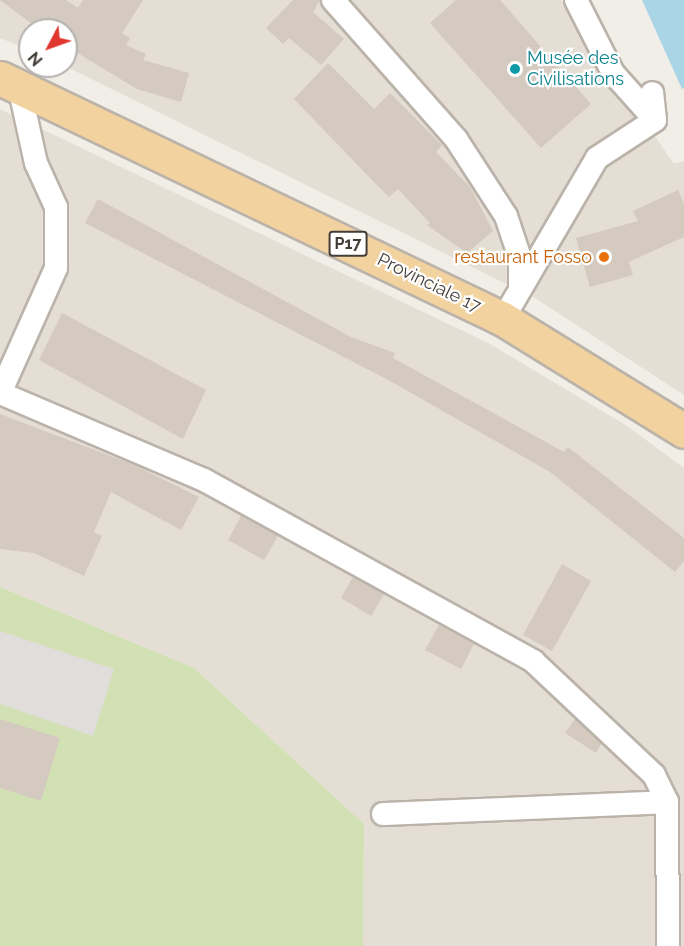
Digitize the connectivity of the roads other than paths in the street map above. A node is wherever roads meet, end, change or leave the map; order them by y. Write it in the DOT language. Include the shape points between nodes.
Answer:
graph roads {
  1 [pos="333,0"];
  2 [pos="576,0"];
  3 [pos="10,82"];
  4 [pos="652,93"];
  5 [pos="655,120"];
  6 [pos="520,286"];
  7 [pos="504,319"];
  8 [pos="684,431"];
  9 [pos="668,802"];
  10 [pos="383,814"];
  11 [pos="668,946"];
  1 -- 6 [label="street" via="456,138 506,216 520,258"];
  2 -- 5 [label="street" via="613,73"];
  3 -- 7 [label="main road, Provinciale 17 / P17"];
  3 -- 9 [label="street" via="36,163 56,207 56,268 0,393 204,480 533,661 654,774"];
  4 -- 5 [label="street"];
  5 -- 6 [label="street" via="597,158"];
  6 -- 7 [label="street"];
  7 -- 8 [label="main road, Provinciale 17 / P17"];
  9 -- 10 [label="street"];
  9 -- 11 [label="street"];
}
